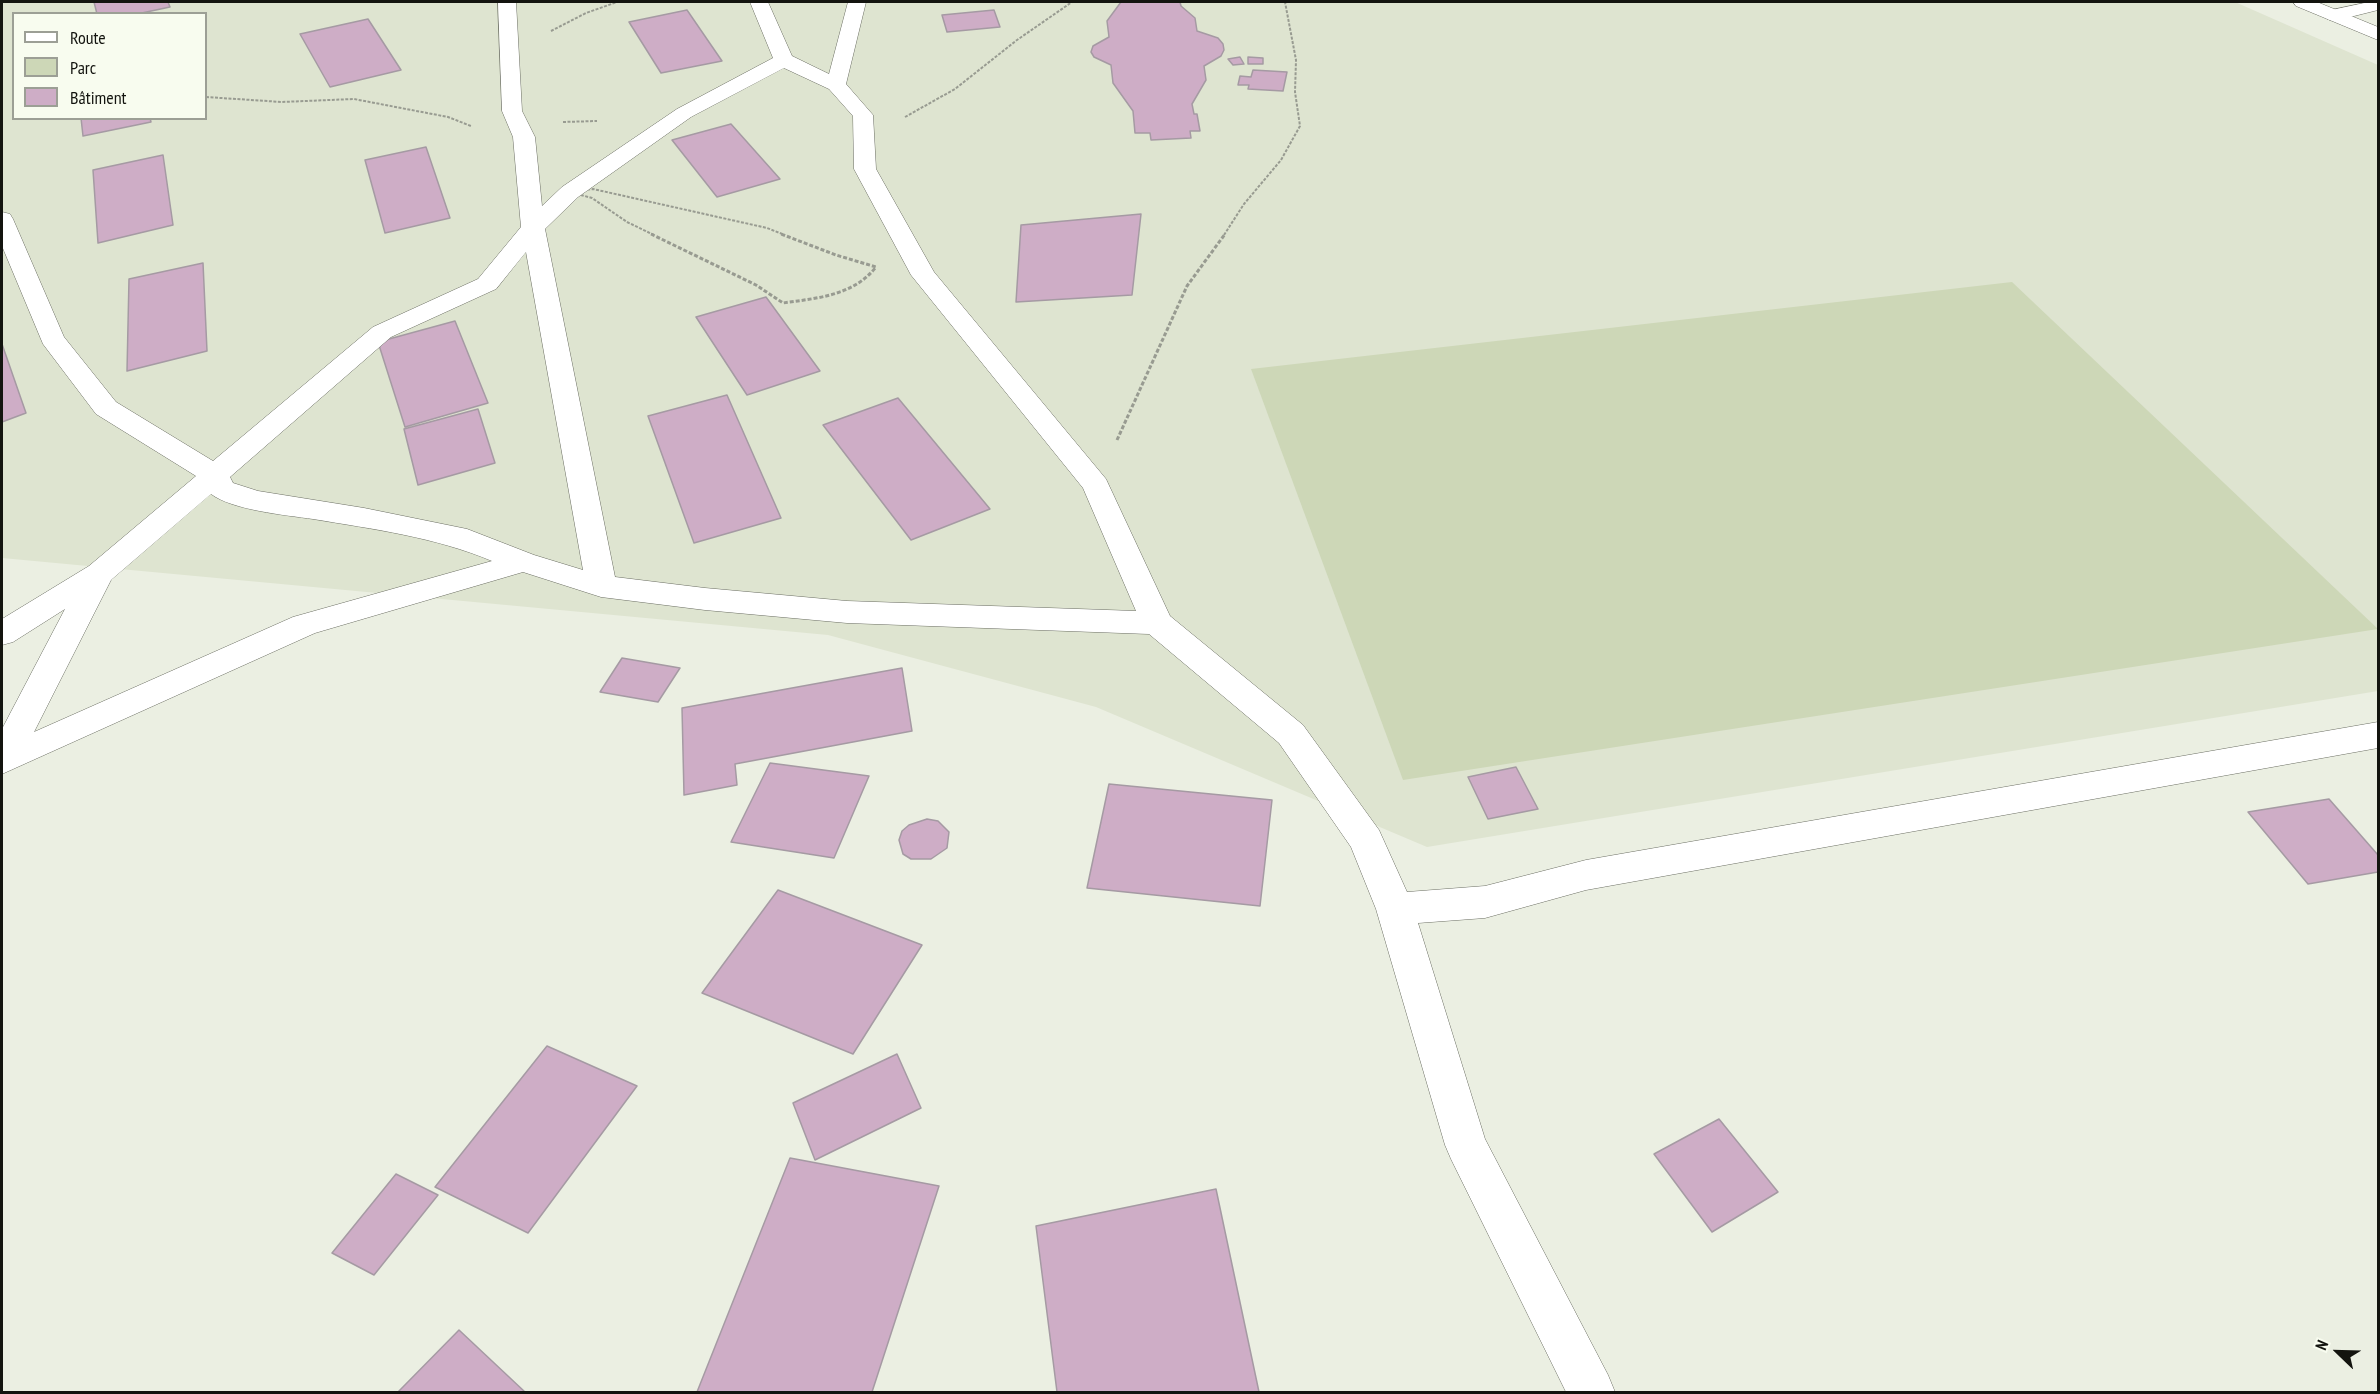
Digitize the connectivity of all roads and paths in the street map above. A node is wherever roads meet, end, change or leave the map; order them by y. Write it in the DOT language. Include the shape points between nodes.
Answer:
graph roads {
  1 [pos="507,2"];
  2 [pos="617,2"];
  3 [pos="759,2"];
  4 [pos="857,2"];
  5 [pos="1072,2"];
  6 [pos="1286,2"];
  7 [pos="2302,2"];
  8 [pos="2379,5"];
  9 [pos="2334,15"];
  10 [pos="2379,34"];
  11 [pos="510,51"];
  12 [pos="784,60"];
  13 [pos="836,85"];
  14 [pos="207,97"];
  15 [pos="512,111"];
  16 [pos="597,121"];
  17 [pos="524,137"];
  18 [pos="865,169"];
  19 [pos="570,192"];
  20 [pos="2,219"];
  21 [pos="533,228"];
  22 [pos="215,475"];
  23 [pos="1096,485"];
  24 [pos="523,562"];
  25 [pos="100,573"];
  26 [pos="602,586"];
  27 [pos="1157,623"];
  28 [pos="2,634"];
  29 [pos="2379,735"];
  30 [pos="2,761"];
  31 [pos="1395,909"];
  32 [pos="1591,1392"];
  1 -- 11 [label="main road"];
  2 -- 11 [label="path"];
  3 -- 12 [label="main road"];
  4 -- 13 [label="main road"];
  5 -- 18 [label="path" via="955,89 905,117 886,157"];
  6 -- 23 [label="path" via="1296,60 1300,126 1281,160 1244,204 1187,286"];
  7 -- 9 [label="main road"];
  8 -- 9 [label="main road"];
  9 -- 10 [label="main road"];
  11 -- 15 [label="main road"];
  12 -- 13 [label="main road"];
  12 -- 19 [label="main road" via="684,113"];
  13 -- 18 [label="main road" via="862,116"];
  14 -- 17 [label="path" via="282,102 354,99 448,117 486,132"];
  15 -- 16 [label="path" via="542,122"];
  15 -- 17 [label="main road"];
  17 -- 21 [label="main road"];
  18 -- 23 [label="main road" via="922,275"];
  19 -- 19 [label="path" via="592,198 627,222 756,285 783,303 841,293 876,267 767,228 593,189"];
  19 -- 21 [label="main road"];
  20 -- 22 [label="main road" via="52,339 106,408"];
  21 -- 22 [label="main road" via="487,284 382,332"];
  21 -- 26 [label="main road"];
  22 -- 24 [label="main road" via="222,489 254,500 467,539"];
  22 -- 25 [label="main road"];
  23 -- 27 [label="main road"];
  24 -- 26 [label="main road"];
  24 -- 30 [label="main road" via="304,625"];
  25 -- 28 [label="main road"];
  25 -- 30 [label="main road"];
  26 -- 27 [label="main road" via="847,612"];
  27 -- 31 [label="main road" via="1291,734 1366,840"];
  29 -- 31 [label="main road" via="1586,875 1485,902"];
  31 -- 32 [label="main road" via="1466,1145"];
}
